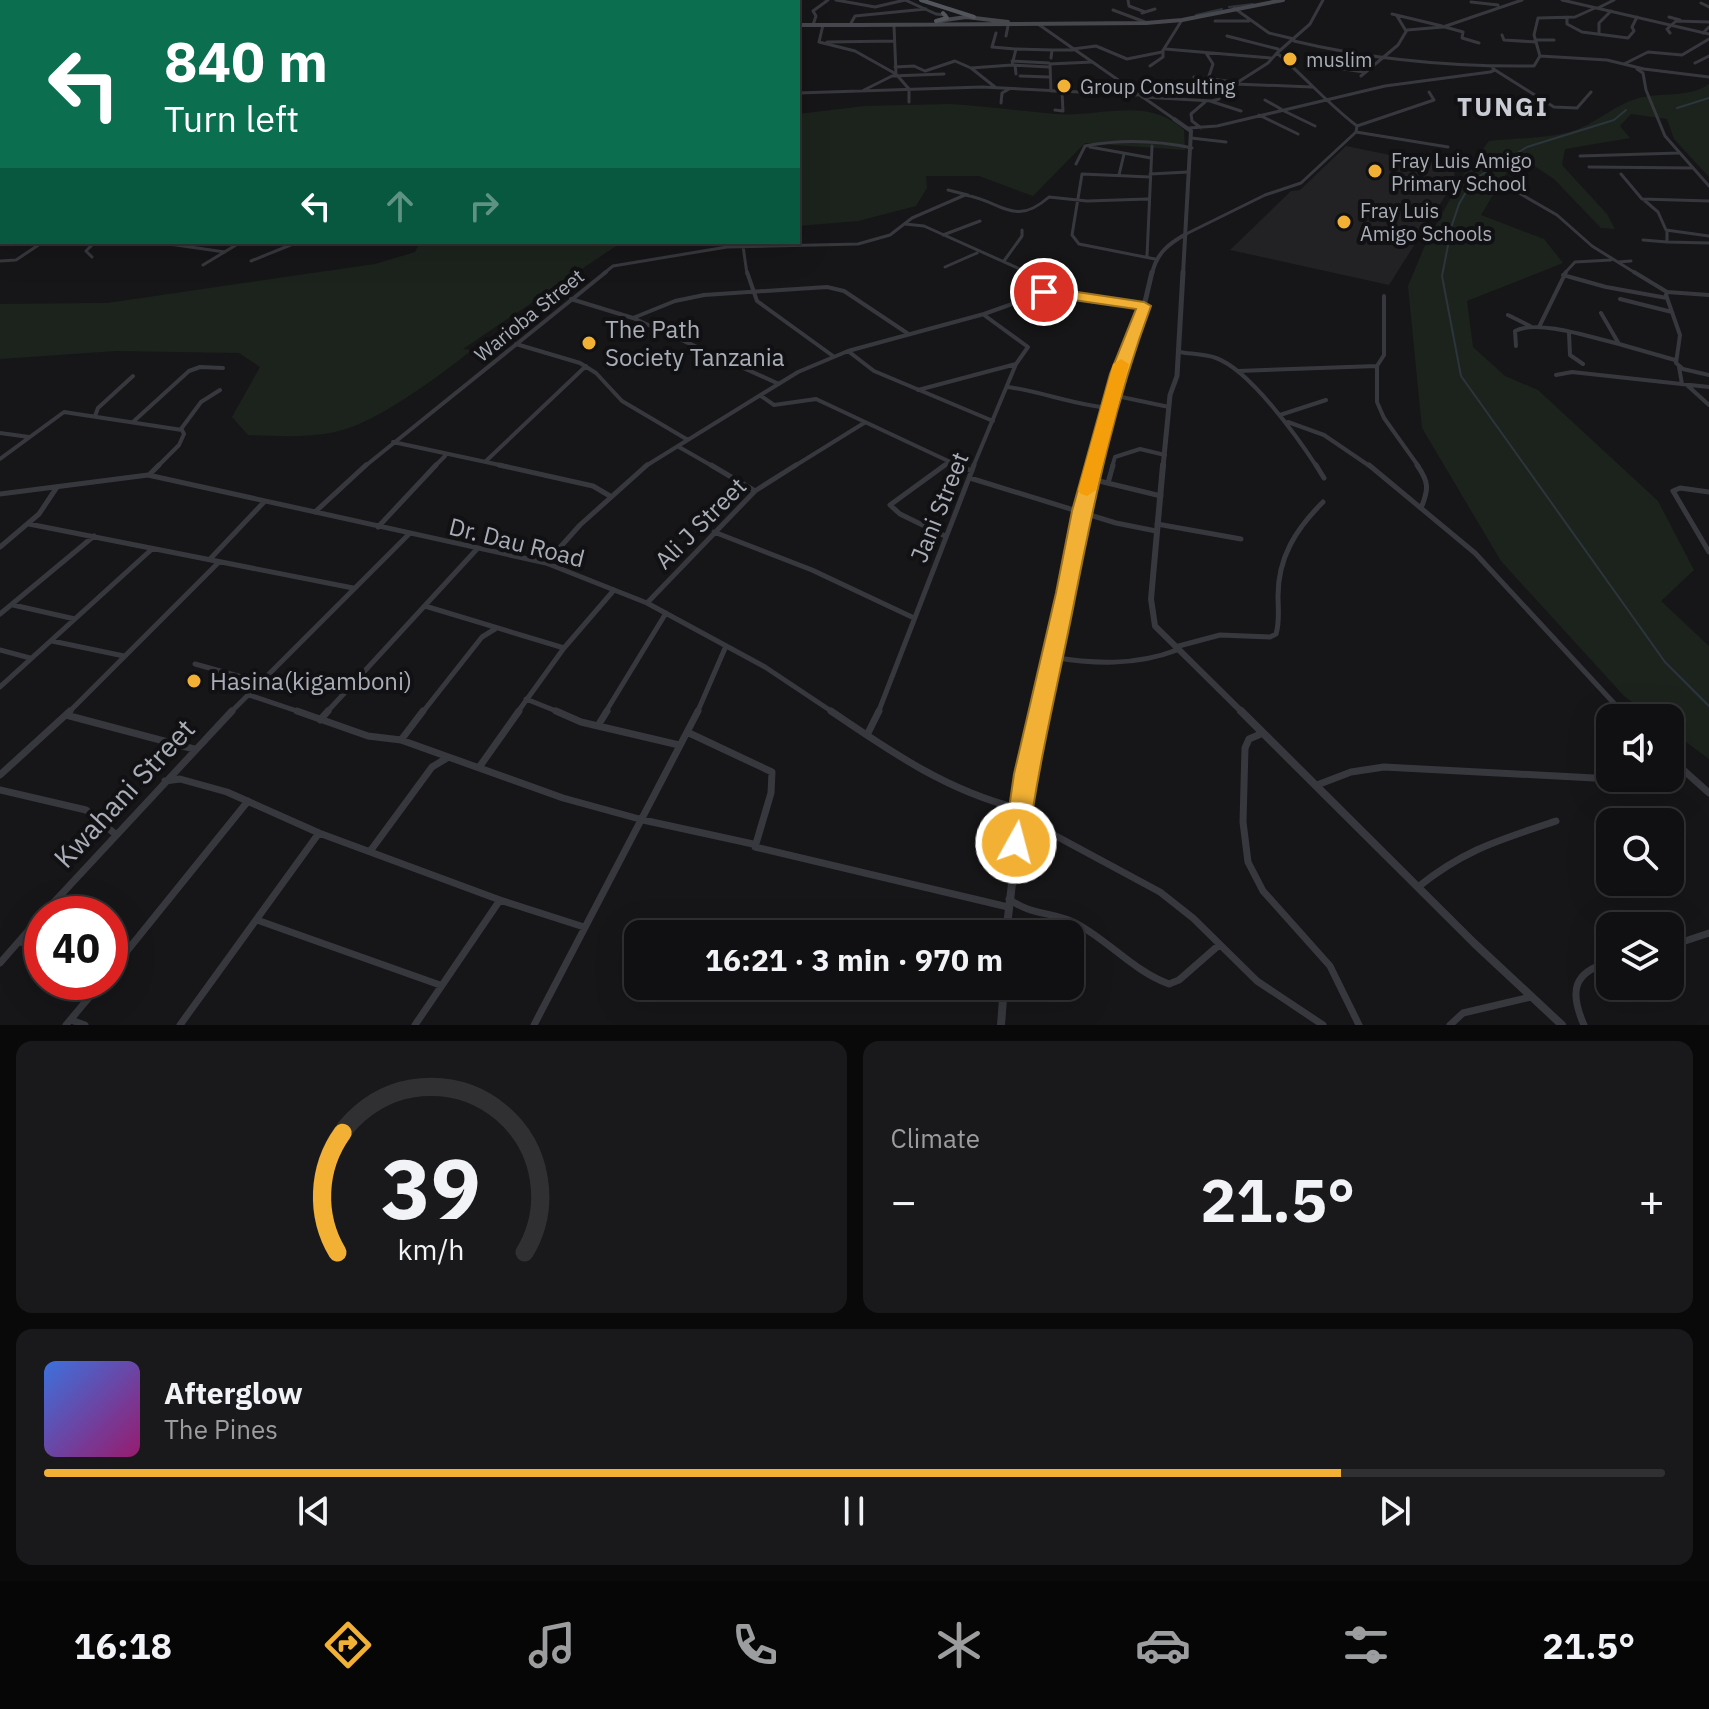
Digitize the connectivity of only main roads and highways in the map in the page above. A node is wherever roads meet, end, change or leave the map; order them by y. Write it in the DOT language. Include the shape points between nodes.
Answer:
graph roads {
  1 [pos="914,0"];
  2 [pos="921,0"];
  3 [pos="1283,0"];
  4 [pos="945,14"];
  5 [pos="976,17"];
  6 [pos="956,20"];
  7 [pos="936,21"];
  8 [pos="1038,24"];
  9 [pos="800,25"];
  10 [pos="860,25"];
  11 [pos="971,26"];
  1 -- 4 [label="main road"];
  2 -- 5 [label="main road"];
  3 -- 8 [label="main road" via="1182,20"];
  4 -- 6 [label="main road"];
  4 -- 7 [label="main road"];
  5 -- 6 [label="main road"];
  5 -- 8 [label="main road"];
  5 -- 11 [label="main road" via="983,23"];
  6 -- 7 [label="main road"];
  6 -- 11 [label="main road"];
  7 -- 10 [label="main road"];
  8 -- 11 [label="main road"];
  9 -- 10 [label="main road"];
  10 -- 11 [label="main road"];
}
